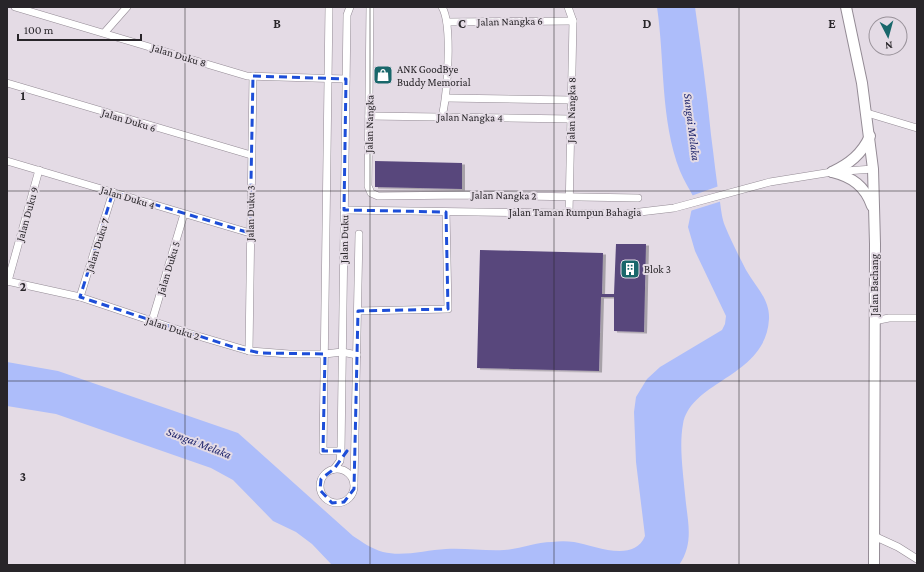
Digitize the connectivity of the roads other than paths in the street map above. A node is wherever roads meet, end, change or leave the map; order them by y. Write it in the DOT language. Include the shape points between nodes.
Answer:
graph roads {
  1 [pos="15,7"];
  2 [pos="127,7"];
  3 [pos="329,7"];
  4 [pos="350,7"];
  5 [pos="370,7"];
  6 [pos="442,7"];
  7 [pos="568,7"];
  8 [pos="846,7"];
  9 [pos="32,9"];
  10 [pos="447,18"];
  11 [pos="573,21"];
  12 [pos="105,32"];
  13 [pos="253,76"];
  14 [pos="328,79"];
  15 [pos="346,79"];
  16 [pos="7,83"];
  17 [pos="446,98"];
  18 [pos="571,100"];
  19 [pos="867,113"];
  20 [pos="369,116"];
  21 [pos="442,117"];
  22 [pos="571,119"];
  23 [pos="917,128"];
  24 [pos="870,136"];
  25 [pos="251,155"];
  26 [pos="7,161"];
  27 [pos="873,169"];
  28 [pos="39,170"];
  29 [pos="832,172"];
  30 [pos="113,192"];
  31 [pos="371,193"];
  32 [pos="569,196"];
  33 [pos="638,198"];
  34 [pos="344,210"];
  35 [pos="446,212"];
  36 [pos="874,212"];
  37 [pos="569,213"];
  38 [pos="184,214"];
  39 [pos="250,233"];
  40 [pos="359,234"];
  41 [pos="7,281"];
  42 [pos="80,297"];
  43 [pos="358,311"];
  44 [pos="917,318"];
  45 [pos="152,321"];
  46 [pos="874,321"];
  47 [pos="248,351"];
  48 [pos="342,352"];
  49 [pos="325,354"];
  50 [pos="358,355"];
  51 [pos="341,451"];
  52 [pos="334,469"];
  53 [pos="354,483"];
  54 [pos="874,536"];
  55 [pos="917,559"];
  56 [pos="874,565"];
  1 -- 9 [label="street, Jalan Duku 8"];
  2 -- 12 [label="street"];
  3 -- 14 [label="street"];
  4 -- 15 [label="street, Jalan Duku" via="347,15"];
  5 -- 20 [label="street, Jalan Nangka"];
  6 -- 10 [label="street"];
  7 -- 11 [label="street, Jalan Nangka 8"];
  8 -- 19 [label="street, Jalan Bachang"];
  9 -- 12 [label="street, Jalan Duku 8"];
  10 -- 11 [label="street, Jalan Nangka 6"];
  10 -- 17 [label="street"];
  11 -- 18 [label="street, Jalan Nangka 8"];
  12 -- 13 [label="street, Jalan Duku 8"];
  13 -- 14 [label="street, Jalan Duku 8"];
  13 -- 25 [label="street, Jalan Duku 3"];
  14 -- 15 [label="street, Jalan Duku 8"];
  14 -- 49 [label="street"];
  15 -- 34 [label="street, Jalan Duku"];
  16 -- 25 [label="street, Jalan Duku 6"];
  17 -- 18 [label="street"];
  17 -- 21 [label="street"];
  18 -- 22 [label="street, Jalan Nangka 8"];
  19 -- 23 [label="street"];
  19 -- 24 [label="street, Jalan Bachang"];
  20 -- 21 [label="street, Jalan Nangka 4"];
  20 -- 31 [label="street, Jalan Nangka" via="368,186"];
  21 -- 22 [label="street, Jalan Nangka 4"];
  22 -- 32 [label="street, Jalan Nangka 8"];
  24 -- 27 [label="street, Jalan Bachang"];
  24 -- 29 [label="street" via="854,159"];
  25 -- 39 [label="street, Jalan Duku 3"];
  26 -- 28 [label="street, Jalan Duku 4"];
  27 -- 29 [label="street, Jalan Taman Rumpun Bahagia"];
  27 -- 36 [label="street, Jalan Bachang"];
  28 -- 30 [label="street, Jalan Duku 4"];
  28 -- 41 [label="street, Jalan Duku 9"];
  29 -- 36 [label="street" via="850,178 858,184 865,192"];
  29 -- 37 [label="street, Jalan Taman Rumpun Bahagia" via="770,182 651,212"];
  30 -- 38 [label="street, Jalan Duku 4"];
  30 -- 42 [label="street, Jalan Duku 7"];
  31 -- 32 [label="street, Jalan Nangka 2" via="378,196"];
  32 -- 33 [label="street, Jalan Nangka 2"];
  32 -- 37 [label="street, Jalan Nangka 8"];
  34 -- 35 [label="street, Jalan Taman Rumpun Bahagia"];
  34 -- 48 [label="street, Jalan Duku"];
  35 -- 37 [label="street, Jalan Taman Rumpun Bahagia"];
  35 -- 43 [label="street" via="448,309"];
  36 -- 46 [label="street, Jalan Bachang"];
  38 -- 39 [label="street, Jalan Duku 4"];
  38 -- 45 [label="street, Jalan Duku 5"];
  39 -- 47 [label="street, Jalan Duku 3"];
  40 -- 43 [label="street"];
  41 -- 42 [label="street, Jalan Duku 2"];
  42 -- 45 [label="street, Jalan Duku 2"];
  43 -- 50 [label="street"];
  44 -- 46 [label="street"];
  45 -- 47 [label="street, Jalan Duku 2"];
  46 -- 54 [label="street, Jalan Bachang"];
  47 -- 49 [label="street, Jalan Duku 2"];
  48 -- 49 [label="street, Jalan Duku 2"];
  48 -- 50 [label="street, Jalan Duku 2"];
  48 -- 51 [label="street, Jalan Duku"];
  49 -- 51 [label="street" via="323,451"];
  50 -- 53 [label="street"];
  51 -- 52 [label="street, Jalan Duku" via="340,461"];
  52 -- 53 [label="street" via="345,470 353,478"];
  52 -- 53 [label="street" via="324,474 320,484 320,490 327,500 344,502 352,494"];
  54 -- 55 [label="street"];
  54 -- 56 [label="street, Jalan Bachang"];
}
